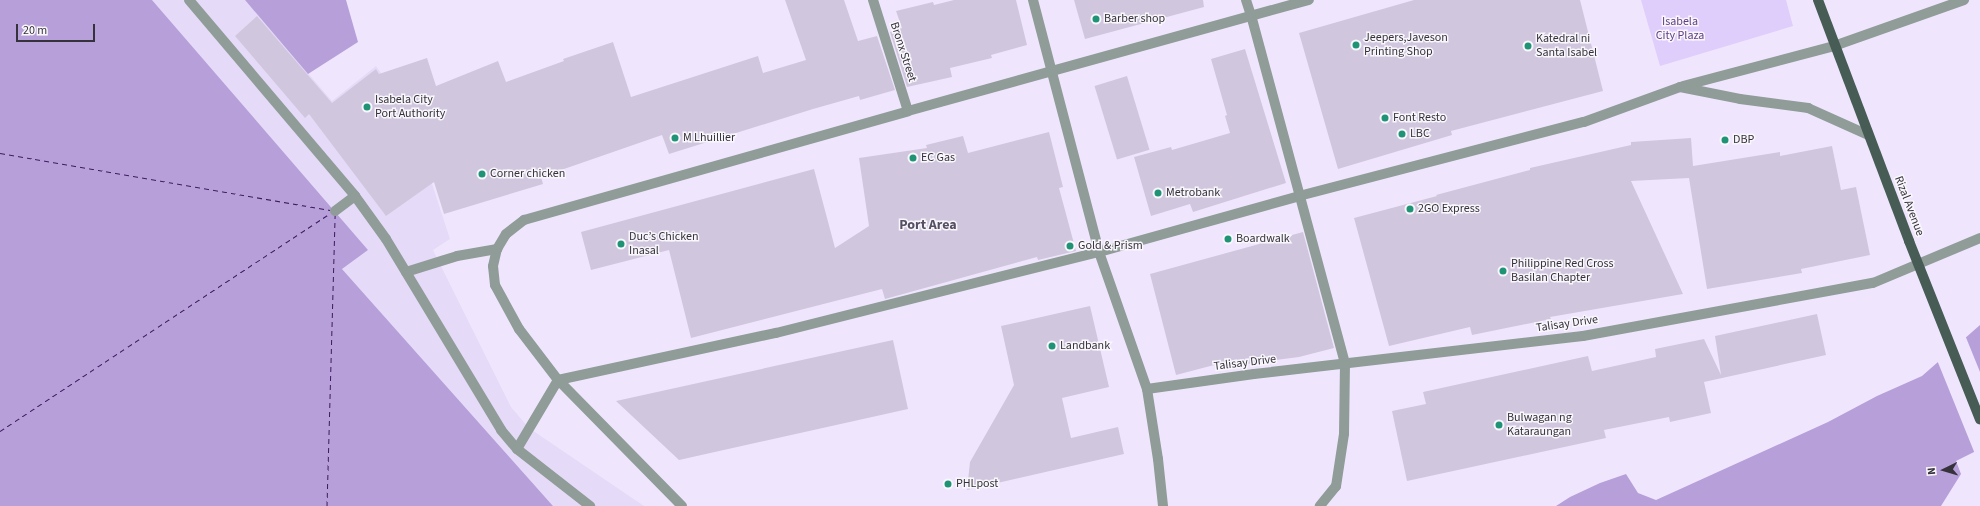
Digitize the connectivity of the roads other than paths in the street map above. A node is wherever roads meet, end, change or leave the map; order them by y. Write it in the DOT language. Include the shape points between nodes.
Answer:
graph roads {
  1 [pos="189,0"];
  2 [pos="873,0"];
  3 [pos="1033,0"];
  4 [pos="1246,0"];
  5 [pos="1309,0"];
  6 [pos="1818,0"];
  7 [pos="1964,0"];
  8 [pos="1251,15"];
  9 [pos="1834,46"];
  10 [pos="1053,70"];
  11 [pos="1680,87"];
  12 [pos="908,111"];
  13 [pos="1868,135"];
  14 [pos="355,196"];
  15 [pos="1299,196"];
  16 [pos="335,211"];
  17 [pos="1980,238"];
  18 [pos="497,249"];
  19 [pos="1099,252"];
  20 [pos="406,272"];
  21 [pos="1345,363"];
  22 [pos="558,380"];
  23 [pos="1147,389"];
  24 [pos="1980,419"];
  25 [pos="517,448"];
  26 [pos="590,506"];
  27 [pos="682,506"];
  28 [pos="1163,506"];
  29 [pos="1320,506"];
  1 -- 14 [label="street"];
  2 -- 12 [label="street, Bronx Street"];
  3 -- 10 [label="street"];
  4 -- 8 [label="street"];
  5 -- 8 [label="street"];
  6 -- 9 [label="main road, Rizal Avenue"];
  7 -- 9 [label="street"];
  8 -- 10 [label="street"];
  8 -- 15 [label="street"];
  9 -- 11 [label="street"];
  9 -- 13 [label="main road, Rizal Avenue"];
  10 -- 12 [label="street"];
  10 -- 19 [label="street"];
  11 -- 13 [label="street" via="1740,99 1808,108"];
  11 -- 15 [label="street" via="1584,122"];
  12 -- 18 [label="street" via="524,220 506,234"];
  13 -- 24 [label="main road, Rizal Avenue"];
  14 -- 16 [label="street"];
  14 -- 20 [label="street"];
  15 -- 19 [label="street"];
  15 -- 21 [label="street"];
  17 -- 21 [label="street, Talisay Drive" via="1873,283 1583,336"];
  18 -- 20 [label="street" via="457,256"];
  18 -- 22 [label="street" via="493,266 496,285 519,329"];
  19 -- 22 [label="street" via="776,333"];
  19 -- 23 [label="street"];
  20 -- 25 [label="street" via="501,430"];
  21 -- 23 [label="street, Talisay Drive"];
  21 -- 29 [label="street" via="1344,434 1336,486"];
  22 -- 25 [label="street"];
  22 -- 27 [label="street"];
  23 -- 28 [label="street"];
  25 -- 26 [label="street"];
}
